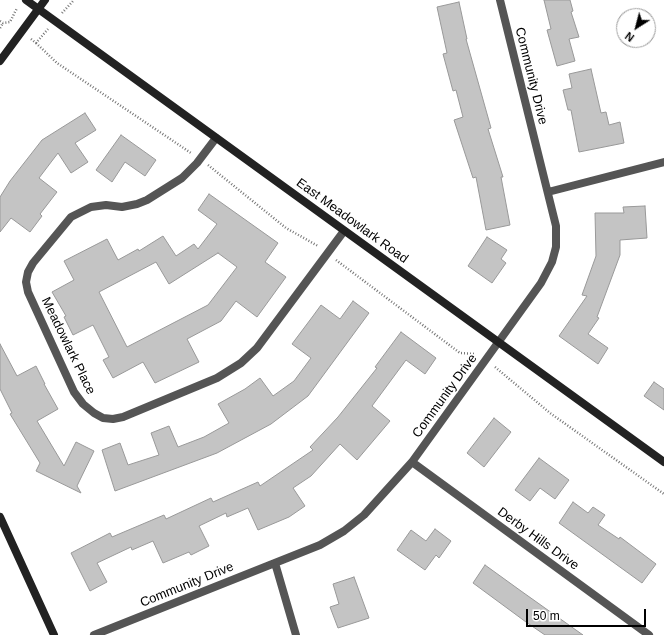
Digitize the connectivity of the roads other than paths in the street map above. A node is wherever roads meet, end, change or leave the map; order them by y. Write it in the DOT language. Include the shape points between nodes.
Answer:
graph roads {
  1 [pos="26,0"];
  2 [pos="45,0"];
  3 [pos="500,0"];
  4 [pos="38,9"];
  5 [pos="0,61"];
  6 [pos="216,138"];
  7 [pos="664,162"];
  8 [pos="548,192"];
  9 [pos="344,231"];
  10 [pos="498,342"];
  11 [pos="412,462"];
  12 [pos="664,462"];
  13 [pos="0,517"];
  14 [pos="275,563"];
  15 [pos="54,635"];
  16 [pos="94,635"];
  17 [pos="296,635"];
  18 [pos="649,635"];
  1 -- 4 [label="main road, East Meadowlark Road"];
  2 -- 4 [label="main road"];
  3 -- 8 [label="street, Community Drive"];
  4 -- 5 [label="main road"];
  4 -- 6 [label="main road, East Meadowlark Road"];
  6 -- 9 [label="main road, East Meadowlark Road"];
  6 -- 9 [label="street, Meadowlark Place" via="182,178 147,200 122,207 92,207 71,217 28,272 28,292 74,392 94,413 103,418 123,417 217,378 241,363 257,348"];
  7 -- 8 [label="street"];
  8 -- 10 [label="street, Community Drive" via="556,226 556,247 552,262 541,283"];
  9 -- 10 [label="main road, East Meadowlark Road"];
  10 -- 11 [label="street, Community Drive"];
  10 -- 12 [label="main road, East Meadowlark Road"];
  11 -- 14 [label="street, Community Drive" via="377,503 351,526 320,545"];
  11 -- 18 [label="street, Derby Hills Drive"];
  13 -- 15 [label="main road"];
  14 -- 16 [label="street, Community Drive"];
  14 -- 17 [label="street"];
}
